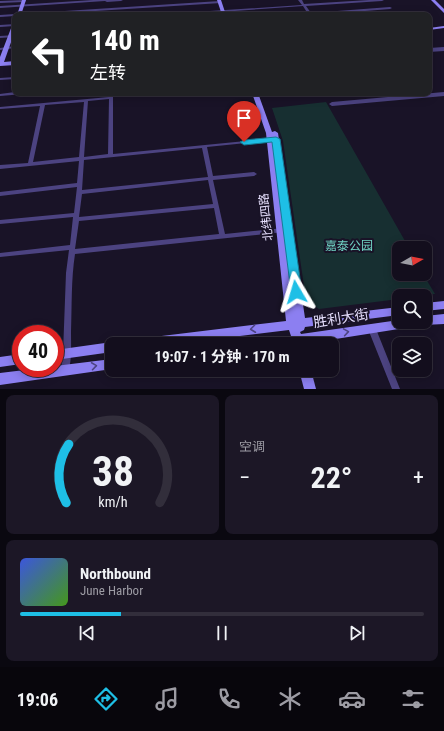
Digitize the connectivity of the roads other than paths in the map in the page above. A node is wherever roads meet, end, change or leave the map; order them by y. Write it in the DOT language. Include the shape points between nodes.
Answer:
graph roads {
  1 [pos="107,0"];
  2 [pos="121,0"];
  3 [pos="179,0"];
  4 [pos="300,0"];
  5 [pos="382,0"];
  6 [pos="432,0"];
  7 [pos="219,1"];
  8 [pos="0,2"];
  9 [pos="24,2"];
  10 [pos="180,5"];
  11 [pos="303,6"];
  12 [pos="0,7"];
  13 [pos="390,8"];
  14 [pos="106,10"];
  15 [pos="19,12"];
  16 [pos="70,12"];
  17 [pos="182,12"];
  18 [pos="224,12"];
  19 [pos="235,12"];
  20 [pos="308,12"];
  21 [pos="344,12"];
  22 [pos="444,12"];
  23 [pos="12,15"];
  24 [pos="0,16"];
  25 [pos="12,25"];
  26 [pos="0,26"];
  27 [pos="444,28"];
  28 [pos="432,30"];
  29 [pos="12,36"];
  30 [pos="0,37"];
  31 [pos="12,37"];
  32 [pos="3,48"];
  33 [pos="444,49"];
  34 [pos="432,50"];
  35 [pos="12,63"];
  36 [pos="0,64"];
  37 [pos="12,78"];
  38 [pos="0,79"];
  39 [pos="12,94"];
  40 [pos="444,94"];
  41 [pos="0,95"];
  42 [pos="432,95"];
  43 [pos="111,96"];
  44 [pos="256,96"];
  45 [pos="261,96"];
  46 [pos="422,96"];
  47 [pos="86,100"];
  48 [pos="43,104"];
  49 [pos="332,104"];
  50 [pos="0,108"];
  51 [pos="273,139"];
  52 [pos="204,146"];
  53 [pos="110,156"];
  54 [pos="81,159"];
  55 [pos="30,164"];
  56 [pos="0,167"];
  57 [pos="254,174"];
  58 [pos="210,179"];
  59 [pos="79,186"];
  60 [pos="79,192"];
  61 [pos="0,194"];
  62 [pos="216,206"];
  63 [pos="76,217"];
  64 [pos="0,222"];
  65 [pos="284,230"];
  66 [pos="222,236"];
  67 [pos="72,249"];
  68 [pos="0,255"];
  69 [pos="444,305"];
  70 [pos="432,306"];
  71 [pos="392,311"];
  72 [pos="444,319"];
  73 [pos="432,320"];
  74 [pos="296,323"];
  75 [pos="392,326"];
  76 [pos="372,329"];
  77 [pos="190,337"];
  78 [pos="297,337"];
  79 [pos="326,337"];
  80 [pos="105,348"];
  81 [pos="67,353"];
  82 [pos="64,354"];
  83 [pos="12,360"];
  84 [pos="0,362"];
  85 [pos="105,365"];
  86 [pos="64,370"];
  87 [pos="14,377"];
  88 [pos="307,377"];
  89 [pos="0,379"];
  90 [pos="310,389"];
  91 [pos="396,389"];
  1 -- 2 [label="lane"];
  1 -- 9 [label="lane"];
  1 -- 14 [label="lane"];
  3 -- 10 [label="lane"];
  4 -- 11 [label="lane"];
  5 -- 11 [label="lane"];
  6 -- 22 [label="street"];
  7 -- 10 [label="lane"];
  7 -- 18 [label="street"];
  8 -- 9 [label="lane"];
  9 -- 12 [label="lane"];
  9 -- 15 [label="street"];
  10 -- 14 [label="lane"];
  10 -- 17 [label="lane"];
  11 -- 19 [label="lane"];
  11 -- 20 [label="lane"];
  13 -- 21 [label="lane"];
  14 -- 16 [label="lane"];
  23 -- 24 [label="lane"];
  25 -- 26 [label="lane"];
  27 -- 28 [label="street"];
  29 -- 30 [label="lane"];
  31 -- 32 [label="street"];
  32 -- 36 [label="street"];
  33 -- 34 [label="street"];
  35 -- 36 [label="street"];
  37 -- 38 [label="lane"];
  39 -- 41 [label="lane"];
  40 -- 42 [label="street"];
  43 -- 47 [label="lane"];
  43 -- 53 [label="lane"];
  44 -- 51 [label="street, 北纬四路"];
  45 -- 51 [label="street, 北纬四路" via="271,122"];
  46 -- 49 [label="street"];
  47 -- 48 [label="lane"];
  47 -- 54 [label="lane"];
  48 -- 50 [label="lane"];
  48 -- 55 [label="lane"];
  51 -- 52 [label="lane"];
  51 -- 65 [label="street, 北纬四路"];
  52 -- 53 [label="lane"];
  52 -- 58 [label="lane"];
  53 -- 54 [label="lane"];
  54 -- 55 [label="lane"];
  54 -- 59 [label="lane"];
  55 -- 56 [label="lane"];
  57 -- 58 [label="lane"];
  58 -- 60 [label="lane"];
  58 -- 62 [label="lane"];
  59 -- 60 [label="lane"];
  59 -- 61 [label="lane"];
  60 -- 63 [label="lane"];
  62 -- 63 [label="lane"];
  62 -- 66 [label="lane"];
  63 -- 64 [label="lane"];
  63 -- 67 [label="lane"];
  65 -- 66 [label="lane"];
  65 -- 74 [label="street, 北纬四路"];
  66 -- 67 [label="lane"];
  67 -- 68 [label="lane"];
  67 -- 81 [label="lane"];
  69 -- 70 [label="street"];
  71 -- 74 [label="street, 胜利大街"];
  72 -- 73 [label="street"];
  74 -- 77 [label="street, 胜利大街, one-way"];
  74 -- 78 [label="street, 北纬四路"];
  75 -- 76 [label="street, 胜利大街"];
  79 -- 76 [label="street, 胜利大街, one-way"];
  76 -- 91 [label="lane"];
  80 -- 81 [label="street"];
  81 -- 82 [label="street"];
  81 -- 86 [label="lane"];
  83 -- 84 [label="street"];
  86 -- 85 [label="street, one-way"];
  87 -- 89 [label="street"];
  88 -- 90 [label="street"];
}
